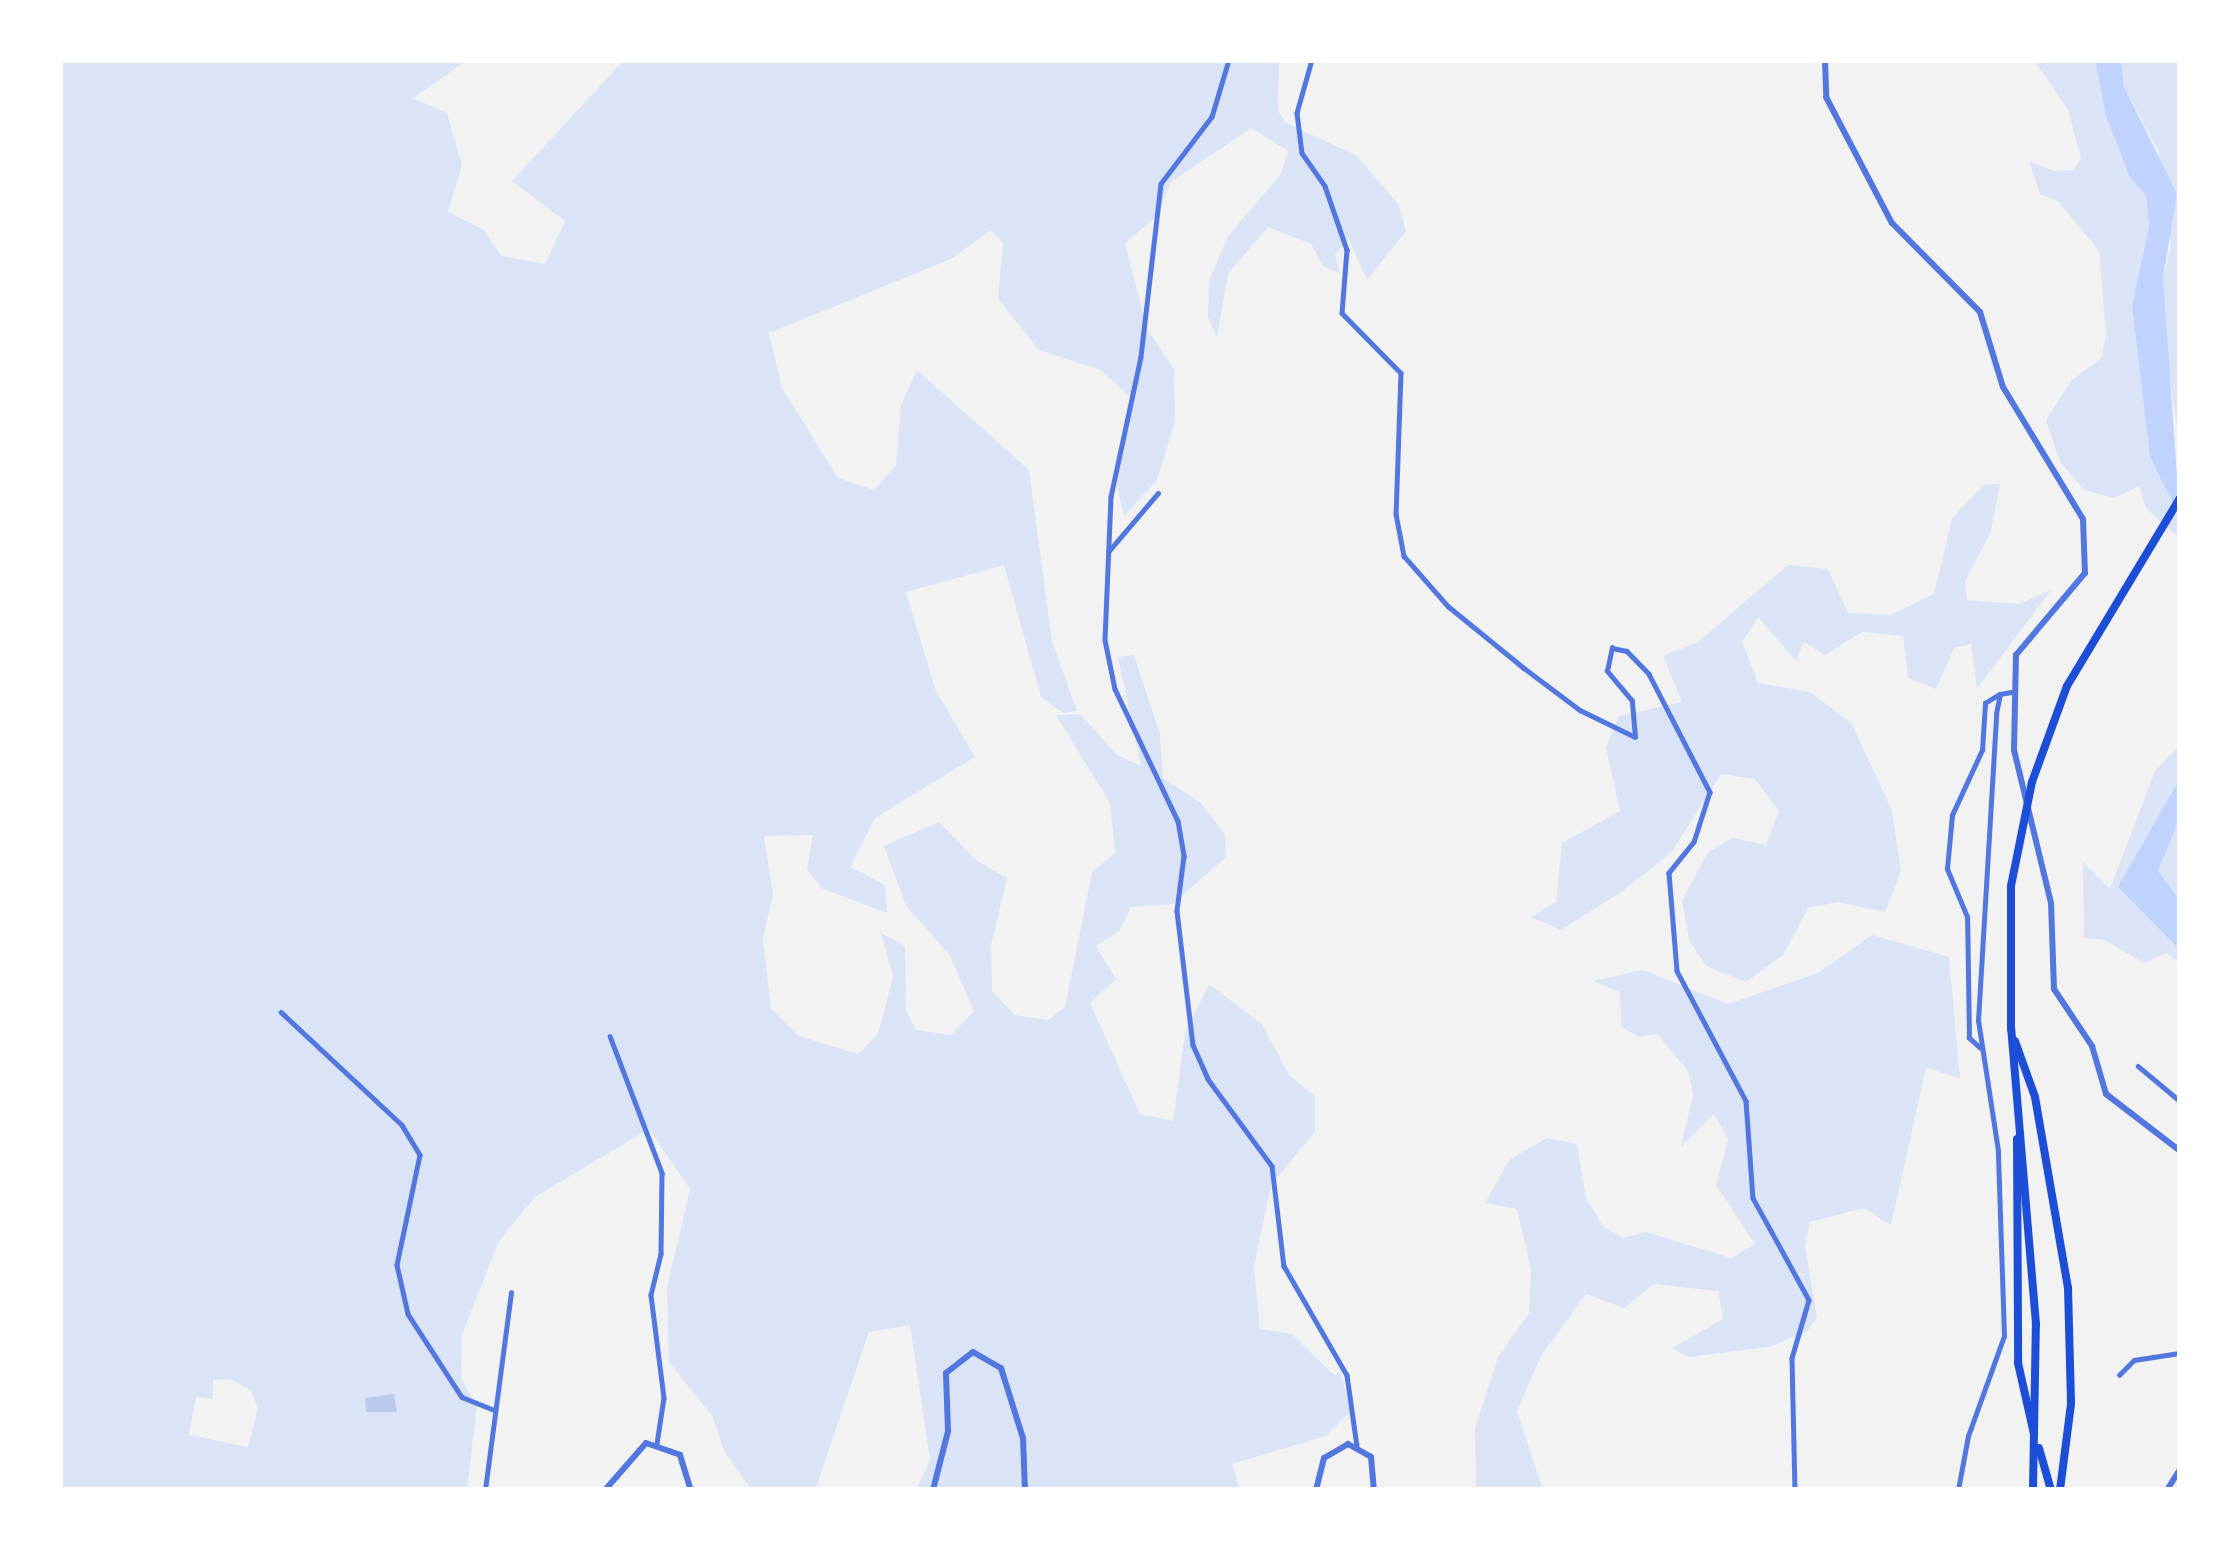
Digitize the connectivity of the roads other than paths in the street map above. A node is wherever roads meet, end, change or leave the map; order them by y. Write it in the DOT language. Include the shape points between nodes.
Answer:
graph roads {
  1 [pos="1229,60"];
  2 [pos="1312,60"];
  3 [pos="1825,60"];
  4 [pos="1158,493"];
  5 [pos="2180,498"];
  6 [pos="1107,554"];
  7 [pos="2011,692"];
  8 [pos="2000,694"];
  9 [pos="281,1012"];
  10 [pos="2011,1029"];
  11 [pos="610,1036"];
  12 [pos="1980,1048"];
  13 [pos="2138,1066"];
  14 [pos="2017,1095"];
  15 [pos="2180,1101"];
  16 [pos="2180,1151"];
  17 [pos="511,1293"];
  18 [pos="2180,1353"];
  19 [pos="2119,1375"];
  20 [pos="495,1410"];
  21 [pos="657,1444"];
  22 [pos="1357,1446"];
  23 [pos="2180,1468"];
  24 [pos="485,1490"];
  25 [pos="605,1490"];
  26 [pos="691,1490"];
  27 [pos="933,1490"];
  28 [pos="1025,1490"];
  29 [pos="1316,1490"];
  30 [pos="1374,1490"];
  31 [pos="1795,1490"];
  32 [pos="1958,1490"];
  33 [pos="2033,1490"];
  34 [pos="2056,1490"];
  35 [pos="2167,1490"];
  1 -- 6 [label="street" via="1212,117 1161,184"];
  2 -- 31 [label="street" via="1297,113 1302,153 1325,186 1347,250 1342,314 1401,373 1396,514 1404,556 1448,606 1524,668 1580,710 1635,737 1632,700 1607,671 1612,648 1627,651 1649,674 1710,792 1694,842 1669,872 1677,971 1746,1101 1753,1198 1809,1300 1792,1358"];
  3 -- 7 [label="street" via="1826,97 1892,224 1980,312 2003,387 2083,519 2085,573 2027,633"];
  4 -- 6 [label="street"];
  5 -- 10 [label="highway" via="2067,686 2032,782 2012,886"];
  6 -- 22 [label="street" via="1105,640 1115,689 1178,821 1184,856 1177,911 1193,1045 1208,1079 1272,1166 1284,1266 1347,1375"];
  7 -- 8 [label="street"];
  7 -- 16 [label="street" via="2014,750 2051,903 2054,989 2092,1046 2106,1094"];
  8 -- 12 [label="street"];
  8 -- 12 [label="street" via="1985,703 1982,750 1952,815 1947,869 1966,917 1969,1037"];
  9 -- 20 [label="street" via="402,1125 420,1155 397,1265 407,1314 462,1396"];
  10 -- 14 [label="highway"];
  10 -- 34 [label="highway" via="2035,1097 2068,1288 2071,1404"];
  11 -- 21 [label="street" via="662,1173 661,1254 651,1295 664,1398"];
  12 -- 32 [label="street" via="1998,1151 2004,1336"];
  13 -- 15 [label="street"];
  14 -- 33 [label="highway" via="2036,1324"];
  14 -- 34 [label="highway" via="2025,1405"];
  17 -- 20 [label="street"];
  18 -- 19 [label="street" via="2134,1360"];
  20 -- 24 [label="street"];
  21 -- 25 [label="street" via="632,1450"];
  21 -- 26 [label="street" via="680,1455"];
  22 -- 29 [label="street" via="1327,1454"];
  22 -- 30 [label="street" via="1374,1462"];
  23 -- 35 [label="street"];
  27 -- 28 [label="street" via="947,1431 946,1373 973,1352 1001,1368 1023,1438"];
}
